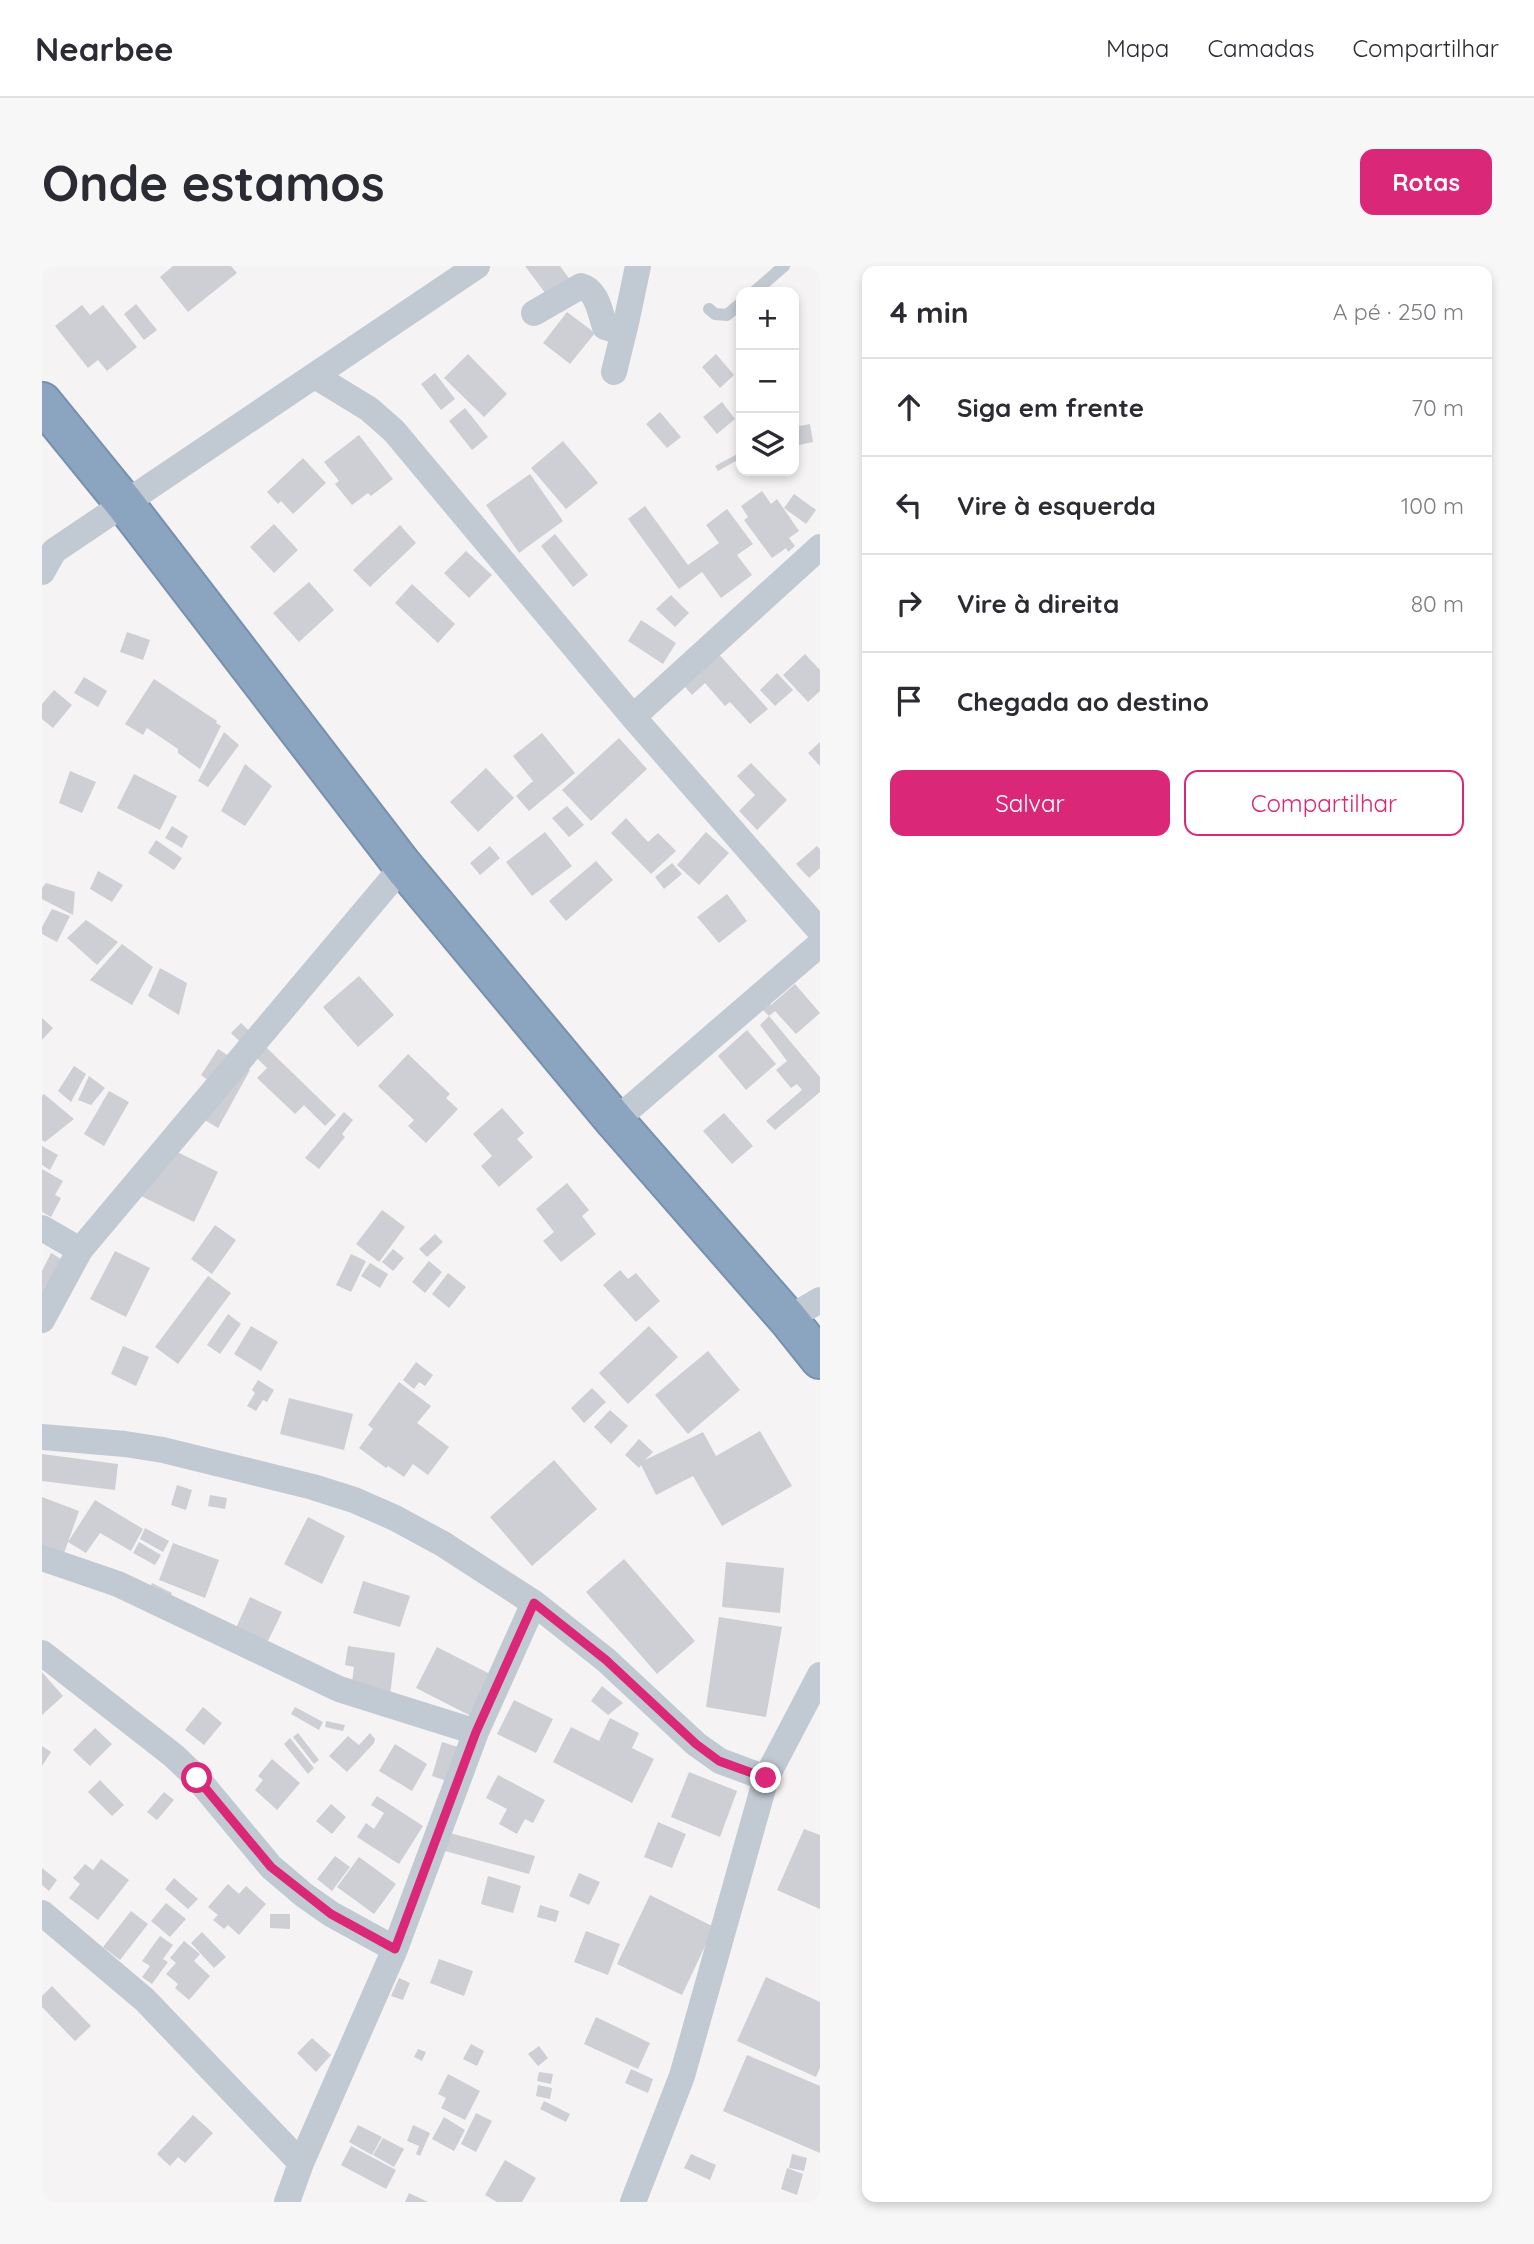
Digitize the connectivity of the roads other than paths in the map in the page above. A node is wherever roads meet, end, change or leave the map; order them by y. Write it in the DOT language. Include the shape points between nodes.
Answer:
graph roads {
  1 [pos="477,266"];
  2 [pos="638,266"];
  3 [pos="784,266"];
  4 [pos="760,287"];
  5 [pos="736,307"];
  6 [pos="709,309"];
  7 [pos="534,313"];
  8 [pos="626,323"];
  9 [pos="614,372"];
  10 [pos="315,376"];
  11 [pos="42,402"];
  12 [pos="125,505"];
  13 [pos="820,547"];
  14 [pos="42,572"];
  15 [pos="633,718"];
  16 [pos="403,866"];
  17 [pos="820,931"];
  18 [pos="820,944"];
  19 [pos="615,1121"];
  20 [pos="42,1228"];
  21 [pos="80,1250"];
  22 [pos="820,1300"];
  23 [pos="788,1319"];
  24 [pos="42,1320"];
  25 [pos="820,1359"];
  26 [pos="42,1437"];
  27 [pos="42,1558"];
  28 [pos="534,1603"];
  29 [pos="42,1653"];
  30 [pos="820,1675"];
  31 [pos="476,1732"];
  32 [pos="766,1778"];
  33 [pos="42,1913"];
  34 [pos="395,1949"];
  35 [pos="301,2163"];
  36 [pos="297,2198"];
  37 [pos="633,2202"];
  1 -- 10 [label="street"];
  2 -- 8 [label="street"];
  3 -- 4 [label="lane"];
  5 -- 6 [label="lane" via="727,315"];
  7 -- 8 [label="street" via="581,286 594,295 605,327 615,330"];
  8 -- 9 [label="street"];
  10 -- 12 [label="street"];
  10 -- 15 [label="street" via="369,409 394,431"];
  11 -- 12 [label="highway"];
  12 -- 14 [label="street" via="54,551"];
  12 -- 16 [label="highway"];
  13 -- 15 [label="street"];
  15 -- 17 [label="street"];
  16 -- 19 [label="highway"];
  16 -- 21 [label="street"];
  18 -- 19 [label="street"];
  19 -- 23 [label="highway"];
  20 -- 21 [label="street"];
  21 -- 24 [label="street"];
  22 -- 23 [label="street"];
  23 -- 25 [label="highway"];
  26 -- 28 [label="street" via="163,1450 355,1500 443,1544"];
  27 -- 31 [label="street" via="118,1584 339,1689"];
  28 -- 31 [label="street"];
  28 -- 32 [label="street" via="606,1660 696,1744 719,1761"];
  29 -- 34 [label="street" via="174,1755 271,1867 296,1888 331,1914"];
  30 -- 32 [label="street"];
  31 -- 34 [label="street"];
  32 -- 37 [label="street" via="682,2076"];
  33 -- 35 [label="street" via="145,2000"];
  34 -- 35 [label="street"];
  35 -- 36 [label="street"];
}
